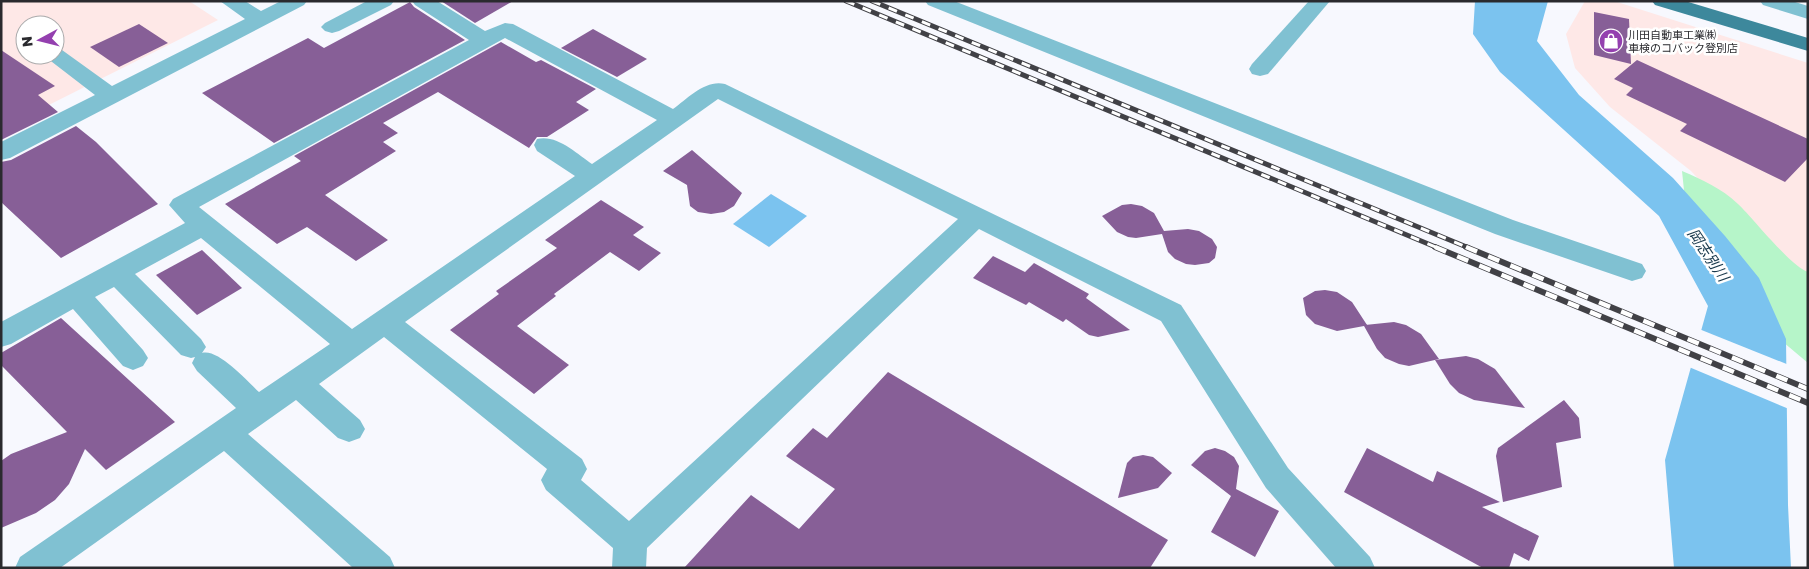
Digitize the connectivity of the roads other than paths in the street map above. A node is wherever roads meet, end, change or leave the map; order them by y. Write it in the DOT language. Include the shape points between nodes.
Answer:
graph roads {
  1 [pos="230,1"];
  2 [pos="297,1"];
  3 [pos="384,1"];
  4 [pos="422,1"];
  5 [pos="935,1"];
  6 [pos="1320,1"];
  7 [pos="1662,1"];
  8 [pos="1770,1"];
  9 [pos="1808,13"];
  10 [pos="260,20"];
  11 [pos="332,28"];
  12 [pos="485,40"];
  13 [pos="1808,45"];
  14 [pos="65,63"];
  15 [pos="1260,69"];
  16 [pos="111,96"];
  17 [pos="674,119"];
  18 [pos="546,145"];
  19 [pos="1,152"];
  20 [pos="593,176"];
  21 [pos="976,217"];
  22 [pos="203,225"];
  23 [pos="1632,271"];
  24 [pos="117,273"];
  25 [pos="77,295"];
  26 [pos="385,322"];
  27 [pos="1,336"];
  28 [pos="352,345"];
  29 [pos="133,358"];
  30 [pos="298,382"];
  31 [pos="258,410"];
  32 [pos="349,429"];
  33 [pos="226,433"];
  34 [pos="629,555"];
  35 [pos="32,568"];
  36 [pos="378,568"];
  37 [pos="1358,568"];
  1 -- 10 [label="street"];
  2 -- 10 [label="street"];
  3 -- 11 [label="street"];
  4 -- 12 [label="street"];
  5 -- 23 [label="street" via="1504,227"];
  6 -- 15 [label="street"];
  7 -- 13 [label="main road"];
  8 -- 9 [label="street"];
  10 -- 16 [label="street"];
  12 -- 17 [label="street" via="505,29"];
  12 -- 22 [label="street" via="182,205"];
  14 -- 16 [label="street"];
  16 -- 19 [label="street"];
  17 -- 20 [label="street"];
  17 -- 21 [label="street" via="717,89"];
  18 -- 20 [label="street"];
  20 -- 26 [label="street"];
  21 -- 34 [label="street"];
  21 -- 37 [label="street" via="1171,313 1277,478"];
  22 -- 24 [label="street"];
  22 -- 28 [label="street"];
  24 -- 25 [label="street"];
  24 -- 31 [label="street"];
  25 -- 27 [label="street"];
  25 -- 29 [label="street"];
  26 -- 28 [label="street"];
  26 -- 34 [label="street" via="571,469 557,480"];
  28 -- 30 [label="street"];
  30 -- 31 [label="street"];
  30 -- 32 [label="street"];
  31 -- 33 [label="street"];
  33 -- 35 [label="street"];
  33 -- 36 [label="street"];
}
